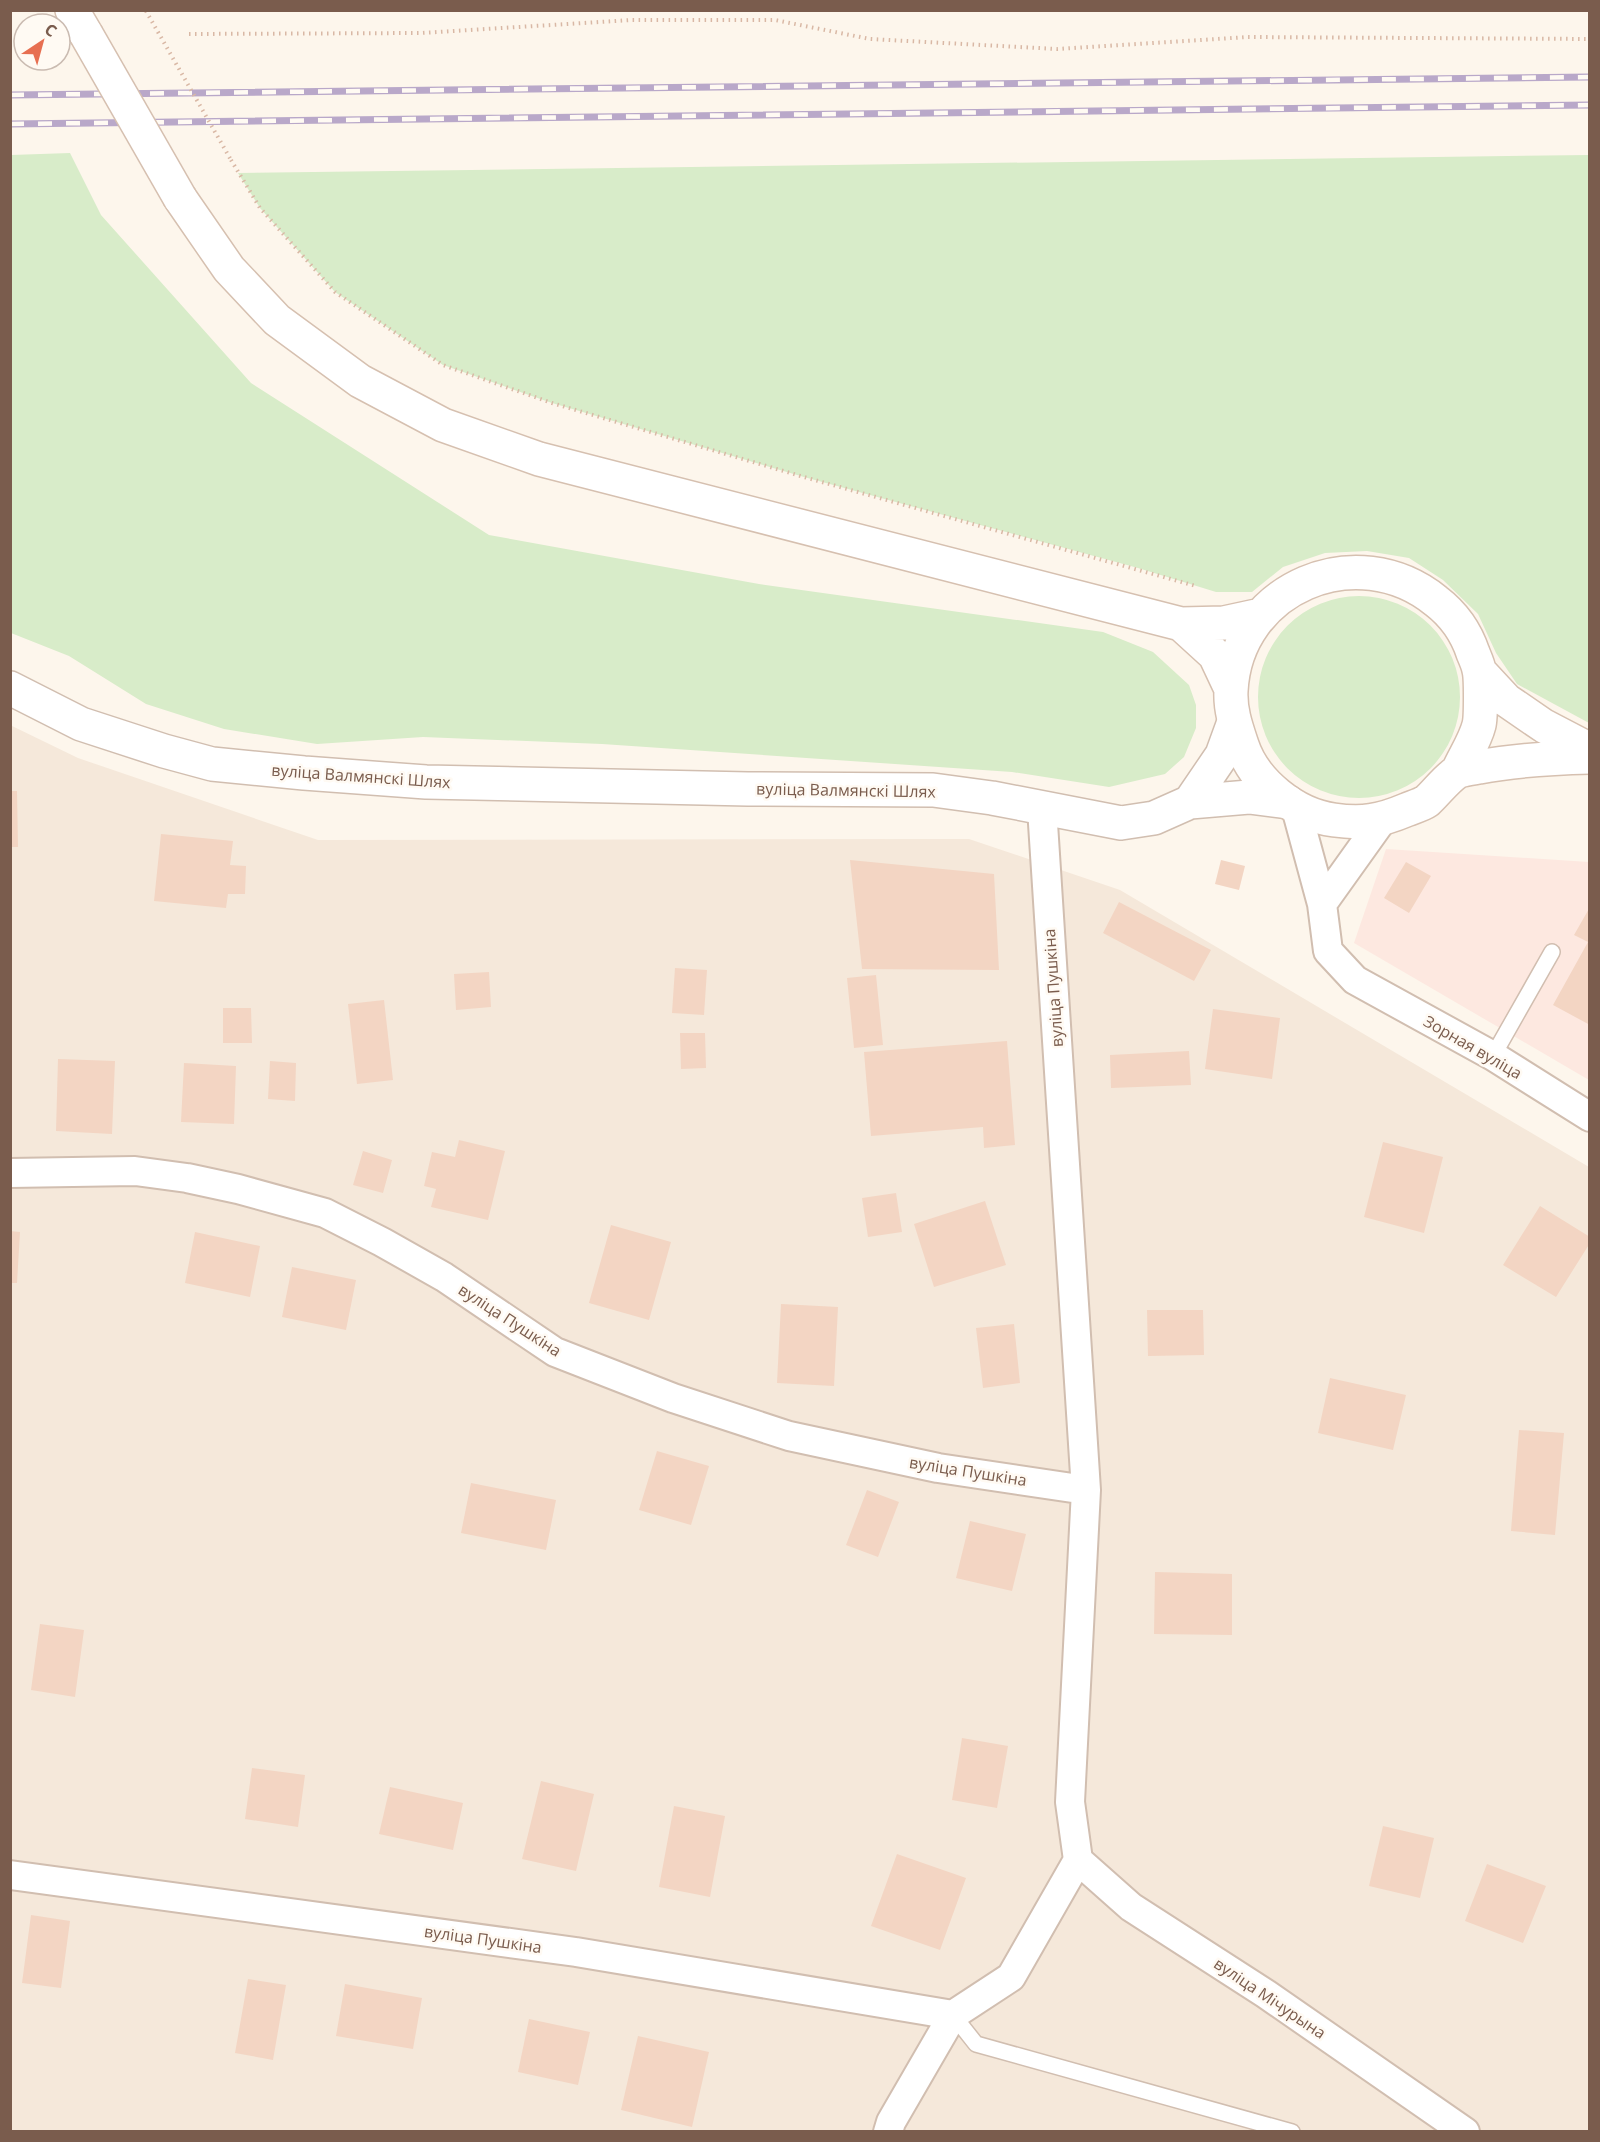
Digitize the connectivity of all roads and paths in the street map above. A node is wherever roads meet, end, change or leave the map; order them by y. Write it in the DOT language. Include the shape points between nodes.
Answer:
graph roads {
  1 [pos="146,11"];
  2 [pos="79,22"];
  3 [pos="189,34"];
  4 [pos="1590,39"];
  5 [pos="1206,589"];
  6 [pos="1261,615"];
  7 [pos="1180,624"];
  8 [pos="1480,672"];
  9 [pos="10,688"];
  10 [pos="1231,689"];
  11 [pos="1234,722"];
  12 [pos="1590,750"];
  13 [pos="1590,758"];
  14 [pos="1458,771"];
  15 [pos="1190,802"];
  16 [pos="1292,805"];
  17 [pos="1042,808"];
  18 [pos="1382,820"];
  19 [pos="1322,904"];
  20 [pos="1552,952"];
  21 [pos="1493,1056"];
  22 [pos="1590,1117"];
  23 [pos="10,1173"];
  24 [pos="1086,1490"];
  25 [pos="1078,1860"];
  26 [pos="10,1875"];
  27 [pos="953,2015"];
  28 [pos="888,2132"];
  29 [pos="1292,2132"];
  30 [pos="1465,2132"];
  1 -- 5 [label="path, bridge" via="260,208 335,292 443,364 552,403"];
  2 -- 7 [label="main road, bridge" via="180,198 229,268 277,320 360,381 443,425 538,459"];
  3 -- 4 [label="path" via="421,33 632,20 775,20 870,39 1057,49 1248,37"];
  6 -- 7 [label="main road" via="1224,623"];
  6 -- 8 [label="main road" via="1287,592 1318,577 1353,571 1388,576 1421,588 1448,611 1468,639"];
  6 -- 10 [label="main road" via="1246,638"];
  7 -- 10 [label="main road" via="1215,655"];
  8 -- 12 [label="main road" via="1506,700"];
  8 -- 14 [label="main road" via="1479,725"];
  9 -- 17 [label="main road, вуліца Валмянскі Шлях" via="81,724 212,764 426,782 933,790"];
  10 -- 11 [label="main road"];
  11 -- 15 [label="main road" via="1222,755"];
  11 -- 16 [label="main road" via="1244,753 1263,780"];
  13 -- 14 [label="main road" via="1499,763"];
  14 -- 18 [label="main road, вуліца Валмянскі Шлях" via="1424,803"];
  15 -- 16 [label="main road, вуліца Валмянскі Шлях" via="1249,797"];
  15 -- 17 [label="main road, вуліца Валмянскі Шлях" via="1154,818 1121,823"];
  16 -- 18 [label="main road, вуліца Валмянскі Шлях" via="1331,820"];
  16 -- 19 [label="street, Зорная вуліца"];
  17 -- 24 [label="street, вуліца Пушкіна"];
  18 -- 19 [label="street"];
  19 -- 21 [label="street, Зорная вуліца" via="1328,951 1355,980"];
  20 -- 21 [label="lane"];
  21 -- 22 [label="street, Зорная вуліца"];
  23 -- 24 [label="street, вуліца Пушкіна" via="135,1171 238,1189 325,1213 444,1277 555,1352 673,1398 789,1436 938,1468"];
  24 -- 25 [label="street, вуліца Пушкіна" via="1070,1802"];
  25 -- 27 [label="street" via="1011,1977"];
  25 -- 30 [label="street, вуліца Мічурына" via="1131,1907 1266,1994"];
  26 -- 27 [label="street, вуліца Пушкіна" via="576,1952"];
  27 -- 28 [label="street"];
  27 -- 29 [label="lane" via="976,2044"];
}
